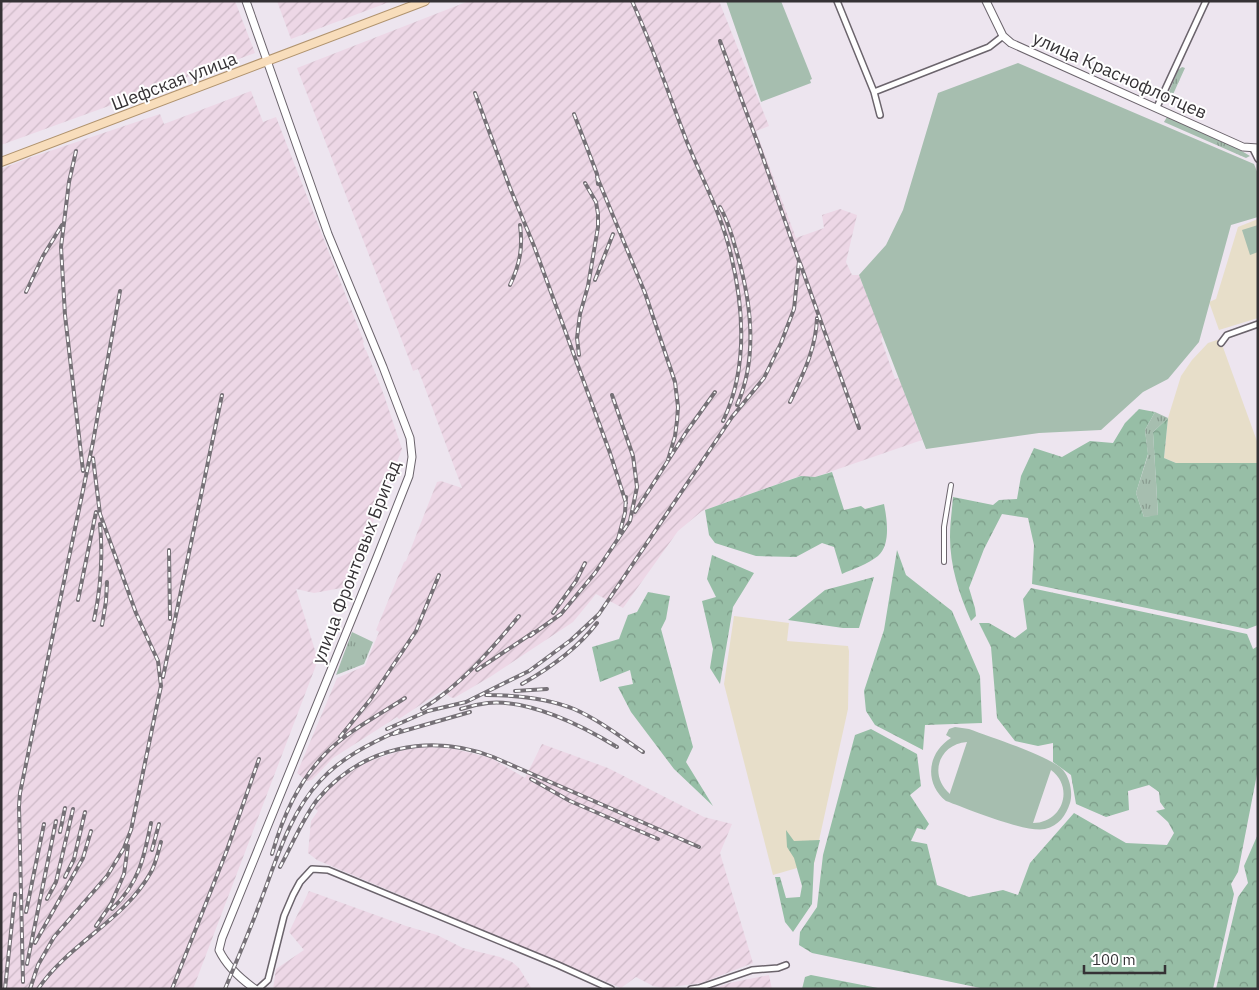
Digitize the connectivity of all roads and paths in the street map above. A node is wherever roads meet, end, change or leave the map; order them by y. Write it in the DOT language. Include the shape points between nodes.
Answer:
graph roads {
  1 [pos="246,1"];
  2 [pos="425,1"];
  3 [pos="837,1"];
  4 [pos="986,1"];
  5 [pos="1206,1"];
  6 [pos="1003,36"];
  7 [pos="268,60"];
  8 [pos="874,92"];
  9 [pos="1157,107"];
  10 [pos="880,115"];
  11 [pos="1256,148"];
  12 [pos="1258,159"];
  13 [pos="1,162"];
  14 [pos="1258,324"];
  15 [pos="1221,343"];
  16 [pos="951,485"];
  17 [pos="944,562"];
  18 [pos="786,965"];
  19 [pos="256,989"];
  20 [pos="611,989"];
  21 [pos="691,989"];
  1 -- 7 [label="main road"];
  2 -- 7 [label="main road, Шефская улица"];
  3 -- 8 [label="street"];
  4 -- 6 [label="main road"];
  5 -- 9 [label="street"];
  6 -- 8 [label="street" via="990,47"];
  6 -- 9 [label="main road, улица Краснофлотцев" via="1011,43"];
  7 -- 13 [label="main road, Шефская улица"];
  7 -- 19 [label="main road, улица Фронтовых Бригад" via="328,234 410,438 412,456 409,476 222,938 219,950 223,959"];
  8 -- 10 [label="street"];
  9 -- 11 [label="main road, улица Краснофлотцев" via="1243,147"];
  11 -- 12 [label="street, улица Краснофлотцев"];
  14 -- 15 [label="street" via="1227,335"];
  16 -- 17 [label="street" via="944,527"];
  18 -- 21 [label="street" via="752,970"];
  19 -- 20 [label="street" via="268,980 284,916 300,882 312,869 318,868"];
}
